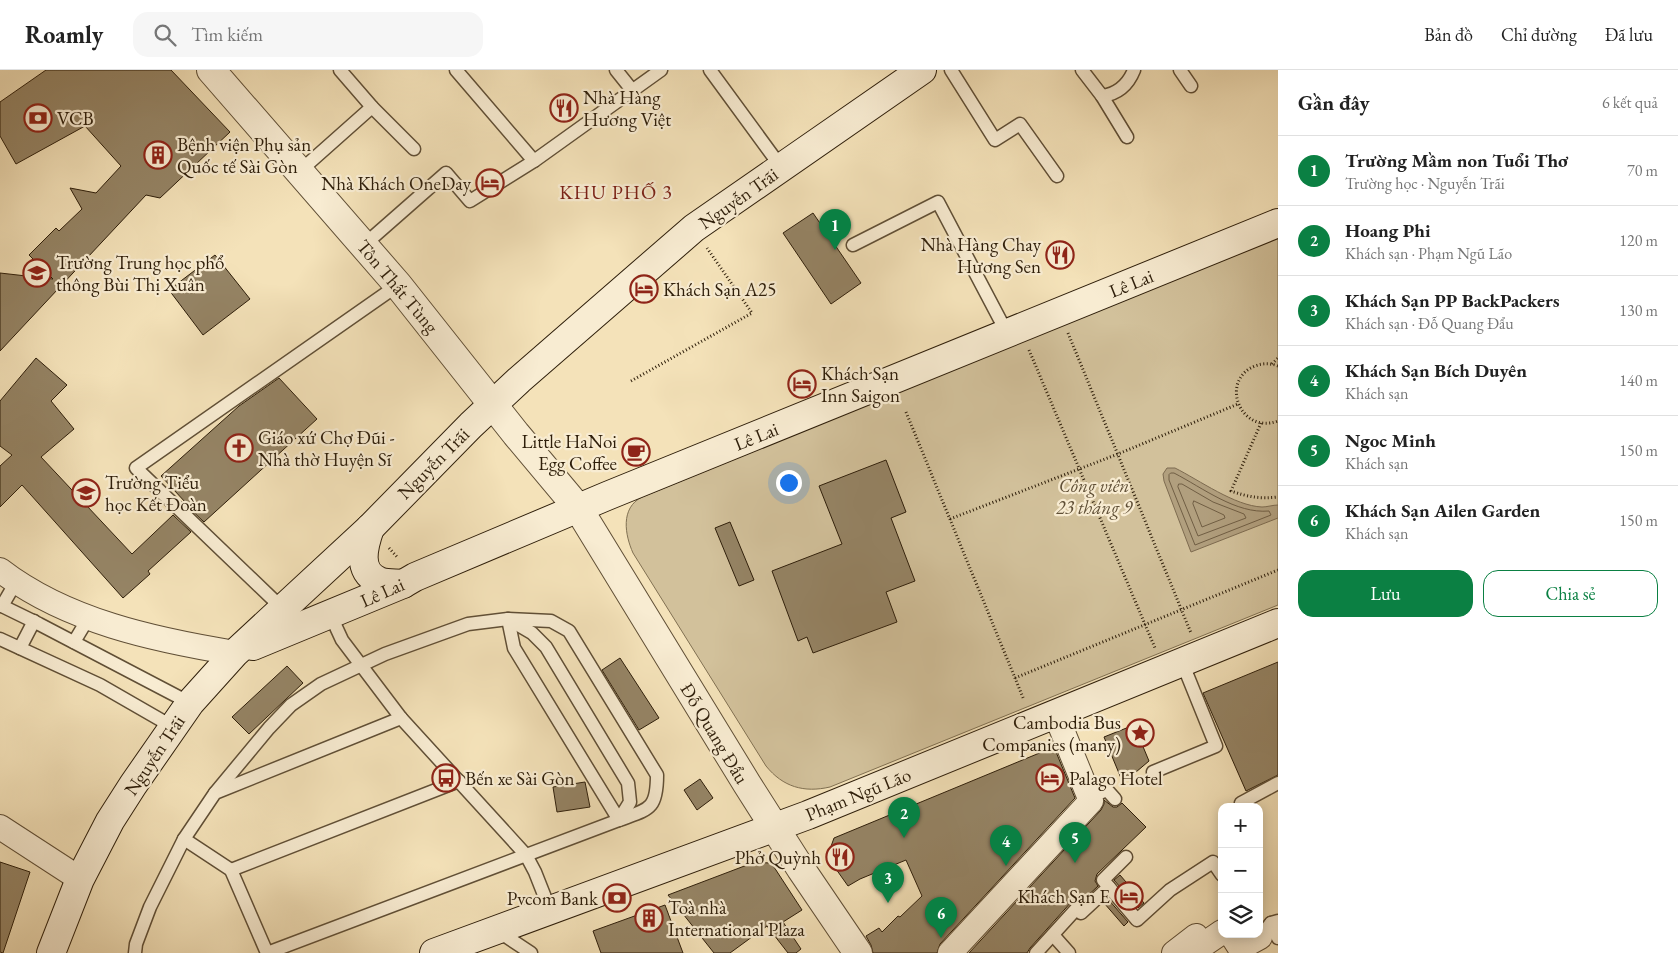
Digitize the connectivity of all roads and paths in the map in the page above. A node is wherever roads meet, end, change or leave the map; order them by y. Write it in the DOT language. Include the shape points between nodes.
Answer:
graph roads {
  1 [pos="211,70"];
  2 [pos="340,70"];
  3 [pos="456,70"];
  4 [pos="616,70"];
  5 [pos="661,70"];
  6 [pos="710,70"];
  7 [pos="922,70"];
  8 [pos="951,70"];
  9 [pos="1082,70"];
  10 [pos="1134,70"];
  11 [pos="1180,70"];
  12 [pos="1191,86"];
  13 [pos="632,90"];
  14 [pos="1102,96"];
  15 [pos="372,107"];
  16 [pos="1127,137"];
  17 [pos="414,149"];
  18 [pos="534,161"];
  19 [pos="781,167"];
  20 [pos="300,171"];
  21 [pos="1058,176"];
  22 [pos="1278,223"];
  23 [pos="694,228"];
  24 [pos="364,245"];
  25 [pos="853,245"];
  26 [pos="398,285"];
  27 [pos="1060,312"];
  28 [pos="1013,331"];
  29 [pos="1278,358"];
  30 [pos="1272,364"];
  31 [pos="1278,366"];
  32 [pos="631,381"];
  33 [pos="493,404"];
  34 [pos="1238,404"];
  35 [pos="906,412"];
  36 [pos="1278,421"];
  37 [pos="1261,423"];
  38 [pos="1118,454"];
  39 [pos="1079,468"];
  40 [pos="1278,498"];
  41 [pos="578,508"];
  42 [pos="950,519"];
  43 [pos="370,528"];
  44 [pos="1278,570"];
  45 [pos="8,576"];
  46 [pos="409,581"];
  47 [pos="1,605"];
  48 [pos="283,610"];
  49 [pos="1182,610"];
  50 [pos="330,614"];
  51 [pos="89,617"];
  52 [pos="508,619"];
  53 [pos="34,621"];
  54 [pos="1278,623"];
  55 [pos="1145,625"];
  56 [pos="0,639"];
  57 [pos="74,642"];
  58 [pos="20,648"];
  59 [pos="235,653"];
  60 [pos="1182,662"];
  61 [pos="362,664"];
  62 [pos="1015,678"];
  63 [pos="190,703"];
  64 [pos="401,718"];
  65 [pos="1044,718"];
  66 [pos="173,726"];
  67 [pos="1153,772"];
  68 [pos="459,781"];
  69 [pos="1278,783"];
  70 [pos="215,792"];
  71 [pos="1090,797"];
  72 [pos="1115,798"];
  73 [pos="1245,803"];
  74 [pos="619,820"];
  75 [pos="0,826"];
  76 [pos="774,827"];
  77 [pos="184,839"];
  78 [pos="526,855"];
  79 [pos="1126,857"];
  80 [pos="231,870"];
  81 [pos="1218,870"];
  82 [pos="80,880"];
  83 [pos="1109,887"];
  84 [pos="550,910"];
  85 [pos="496,930"];
  86 [pos="1053,935"];
  87 [pos="1218,935"];
  88 [pos="1234,938"];
  89 [pos="1257,938"];
  90 [pos="1181,951"];
  91 [pos="51,953"];
  92 [pos="135,953"];
  93 [pos="267,953"];
  94 [pos="434,953"];
  95 [pos="531,953"];
  96 [pos="858,953"];
  97 [pos="950,953"];
  98 [pos="1036,953"];
  99 [pos="1069,953"];
  1 -- 20 [label="main road, Tôn Thất Tùng"];
  2 -- 15 [label="lane"];
  3 -- 18 [label="lane"];
  4 -- 13 [label="lane"];
  5 -- 13 [label="lane"];
  6 -- 19 [label="lane"];
  7 -- 19 [label="main road, Nguyễn Trãi"];
  8 -- 21 [label="lane" via="995,140 1020,124"];
  9 -- 14 [label="lane"];
  10 -- 14 [label="lane" via="1123,88"];
  11 -- 12 [label="lane"];
  13 -- 18 [label="lane"];
  14 -- 16 [label="lane"];
  15 -- 17 [label="lane"];
  15 -- 20 [label="lane"];
  18 -- 24 [label="lane" via="470,201 446,174"];
  19 -- 23 [label="main road, Nguyễn Trãi"];
  20 -- 24 [label="main road, Tôn Thất Tùng"];
  22 -- 27 [label="main road, Lê Lai"];
  23 -- 32 [label="path" via="752,313"];
  23 -- 33 [label="main road, Nguyễn Trãi"];
  24 -- 26 [label="main road, Tôn Thất Tùng"];
  25 -- 28 [label="lane" via="938,202"];
  26 -- 33 [label="main road, Tôn Thất Tùng"];
  26 -- 48 [label="lane" via="136,468"];
  27 -- 28 [label="main road, Lê Lai"];
  27 -- 38 [label="path"];
  28 -- 39 [label="path"];
  28 -- 41 [label="main road, Lê Lai"];
  29 -- 30 [label="path"];
  30 -- 31 [label="path"];
  30 -- 34 [label="path" via="1252,367 1243,374 1236,393"];
  33 -- 41 [label="main road, Tôn Thất Tùng"];
  33 -- 43 [label="main road, Nguyễn Trãi"];
  34 -- 37 [label="path" via="1249,418"];
  34 -- 38 [label="path"];
  35 -- 42 [label="path"];
  36 -- 37 [label="path"];
  37 -- 40 [label="path" via="1231,491 1248,497"];
  38 -- 39 [label="path"];
  38 -- 49 [label="path"];
  39 -- 42 [label="path"];
  39 -- 55 [label="path"];
  41 -- 46 [label="main road, Lê Lai"];
  41 -- 76 [label="main road, Ðỗ Quang Ðẩu"];
  42 -- 62 [label="path"];
  43 -- 46 [label="path"];
  43 -- 46 [label="main road" via="362,549 365,567 371,576 380,582"];
  43 -- 48 [label="main road, Nguyễn Trãi"];
  44 -- 49 [label="path"];
  45 -- 47 [label="lane"];
  45 -- 51 [label="street" via="53,602"];
  46 -- 50 [label="main road, Lê Lai"];
  47 -- 53 [label="lane"];
  48 -- 59 [label="main road, Nguyễn Trãi"];
  49 -- 55 [label="path"];
  49 -- 60 [label="path"];
  50 -- 59 [label="main road, Lê Lai"];
  50 -- 61 [label="lane" via="342,640"];
  51 -- 57 [label="lane"];
  51 -- 59 [label="street" via="142,635"];
  52 -- 61 [label="lane" via="468,624"];
  52 -- 74 [label="lane" via="514,648"];
  52 -- 74 [label="lane" via="532,633 546,647 628,783 630,802"];
  52 -- 74 [label="lane" via="551,621 569,632 656,775 656,795 647,809"];
  53 -- 57 [label="lane"];
  53 -- 58 [label="lane"];
  54 -- 60 [label="main road, Phạm Ngũ Lão"];
  55 -- 60 [label="path"];
  55 -- 62 [label="path"];
  56 -- 58 [label="lane"];
  57 -- 63 [label="lane"];
  58 -- 66 [label="lane" via="100,685"];
  59 -- 63 [label="main road, Nguyễn Trãi"];
  60 -- 65 [label="main road, Phạm Ngũ Lão"];
  60 -- 67 [label="lane" via="1216,746"];
  61 -- 64 [label="lane"];
  61 -- 70 [label="lane" via="321,684 291,705"];
  62 -- 65 [label="path"];
  63 -- 66 [label="main road, Nguyễn Trãi"];
  64 -- 68 [label="lane"];
  64 -- 70 [label="lane"];
  65 -- 71 [label="street"];
  65 -- 76 [label="main road, Phạm Ngũ Lão"];
  66 -- 82 [label="main road, Nguyễn Trãi" via="110,821"];
  68 -- 78 [label="lane"];
  68 -- 80 [label="lane"];
  69 -- 73 [label="lane"];
  70 -- 77 [label="lane"];
  71 -- 72 [label="lane" via="1107,790"];
  71 -- 97 [label="street" via="1091,801"];
  74 -- 78 [label="lane"];
  75 -- 82 [label="street"];
  76 -- 84 [label="main road, Phạm Ngũ Lão"];
  76 -- 96 [label="main road, Ðỗ Quang Ðẩu"];
  77 -- 80 [label="lane"];
  77 -- 92 [label="lane" via="150,907"];
  78 -- 84 [label="lane"];
  78 -- 93 [label="lane"];
  79 -- 83 [label="lane" via="1103,880"];
  80 -- 93 [label="lane"];
  81 -- 83 [label="lane" via="1212,862 1170,890 1138,920"];
  82 -- 91 [label="main road, Nguyễn Trãi"];
  83 -- 86 [label="lane" via="1081,913 1078,908"];
  84 -- 85 [label="main road, Phạm Ngũ Lão"];
  85 -- 94 [label="main road, Phạm Ngũ Lão"];
  85 -- 95 [label="lane"];
  86 -- 98 [label="lane"];
  86 -- 99 [label="lane"];
  87 -- 90 [label="street" via="1203,945 1196,936"];
  88 -- 89 [label="street" via="1240,948"];
}
